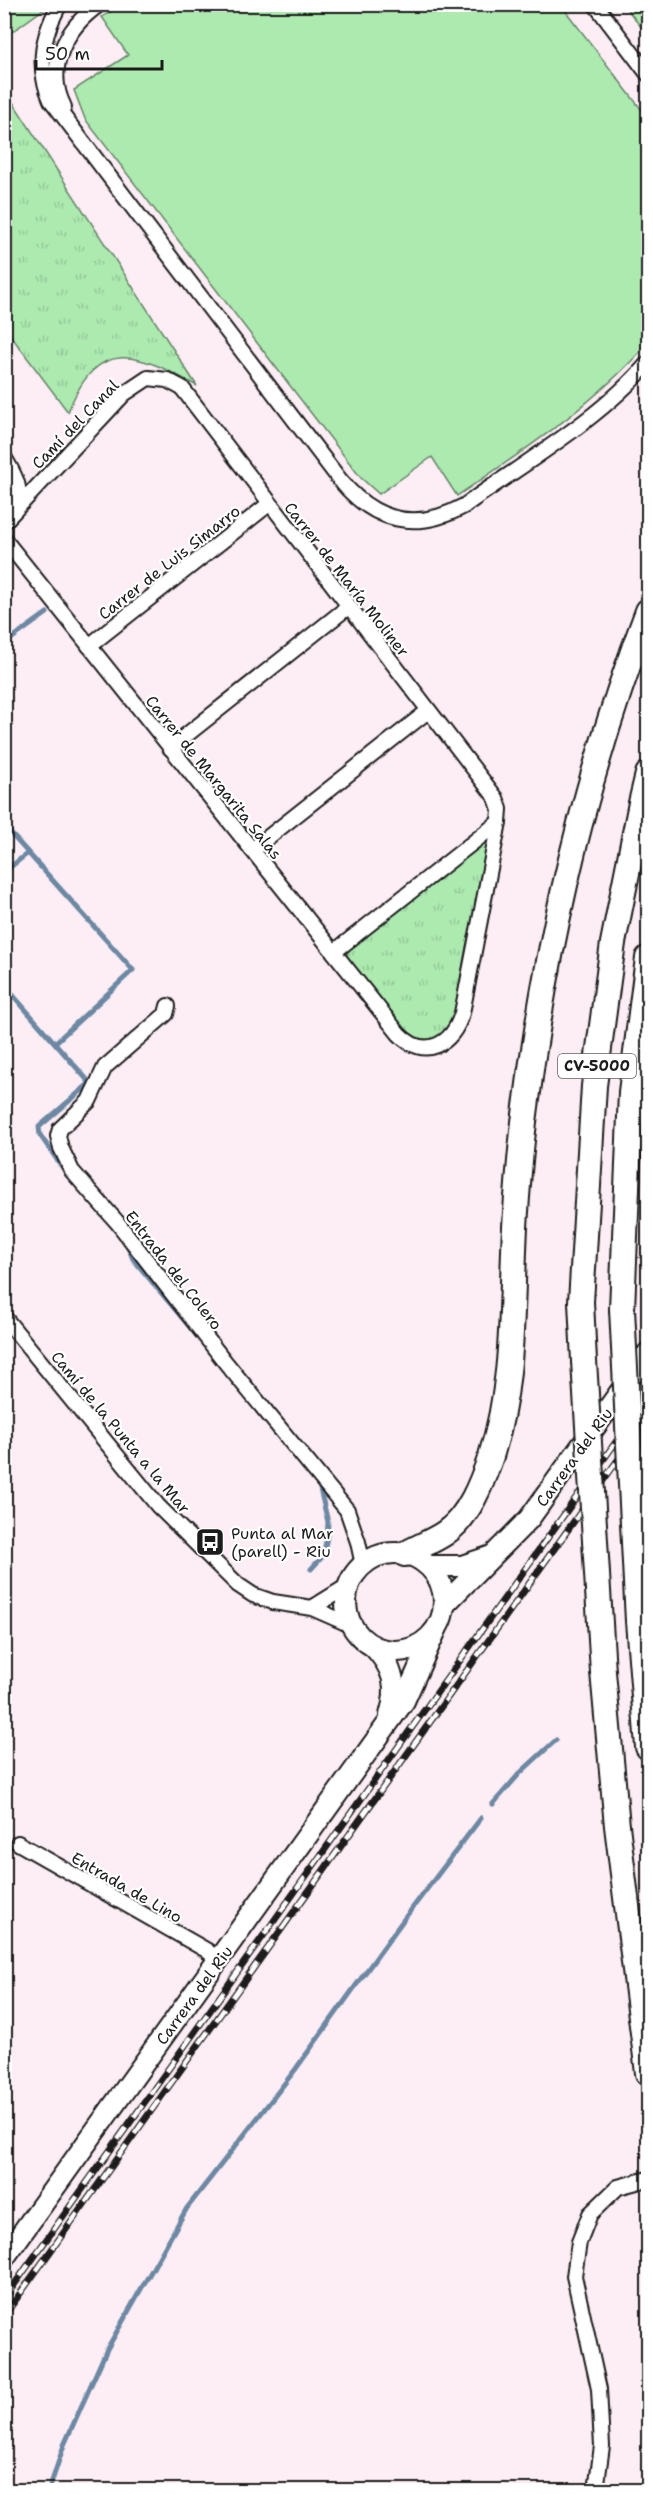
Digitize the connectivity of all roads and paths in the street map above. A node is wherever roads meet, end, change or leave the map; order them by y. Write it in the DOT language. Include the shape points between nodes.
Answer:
graph roads {
  1 [pos="60,4"];
  2 [pos="100,4"];
  3 [pos="595,4"];
  4 [pos="648,74"];
  5 [pos="82,144"];
  6 [pos="648,363"];
  7 [pos="148,378"];
  8 [pos="4,457"];
  9 [pos="268,504"];
  10 [pos="5,522"];
  11 [pos="4,539"];
  12 [pos="348,607"];
  13 [pos="648,611"];
  14 [pos="89,646"];
  15 [pos="428,711"];
  16 [pos="170,748"];
  17 [pos="648,774"];
  18 [pos="499,822"];
  19 [pos="252,850"];
  20 [pos="334,952"];
  21 [pos="648,958"];
  22 [pos="168,1006"];
  23 [pos="4,1317"];
  24 [pos="648,1353"];
  25 [pos="405,1554"];
  26 [pos="492,1556"];
  27 [pos="363,1565"];
  28 [pos="429,1566"];
  29 [pos="349,1585"];
  30 [pos="444,1605"];
  31 [pos="312,1608"];
  32 [pos="353,1626"];
  33 [pos="436,1630"];
  34 [pos="373,1646"];
  35 [pos="382,1731"];
  36 [pos="648,1747"];
  37 [pos="18,1844"];
  38 [pos="219,1960"];
  39 [pos="648,2073"];
  40 [pos="648,2179"];
  41 [pos="4,2258"];
  42 [pos="596,2490"];
  1 -- 5 [label="street" via="44,42 45,86"];
  2 -- 5 [label="street" via="72,30 57,66 60,99"];
  3 -- 4 [label="street"];
  5 -- 6 [label="street" via="352,494 383,516 433,519 464,506 589,417"];
  7 -- 9 [label="street, Carrer de María Moliner" via="167,380 182,388"];
  7 -- 10 [label="street, Camí del Canal" via="123,394"];
  8 -- 10 [label="street" via="15,475 19,496"];
  9 -- 12 [label="street, Carrer de María Moliner"];
  9 -- 14 [label="street, Carrer de Luis Simarro"];
  11 -- 14 [label="street, Carrer de Margarita Salas"];
  12 -- 15 [label="street, Carrer de María Moliner"];
  12 -- 16 [label="street"];
  13 -- 25 [label="highway" via="589,788 551,946 524,1122 515,1226 511,1359 502,1415 490,1458 461,1518 447,1532"];
  14 -- 16 [label="street, Carrer de Margarita Salas"];
  15 -- 18 [label="street, Carrer de María Moliner" via="496,798"];
  15 -- 19 [label="street"];
  16 -- 19 [label="street, Carrer de Margarita Salas"];
  17 -- 39 [label="highway, CV-5000, bridge" via="613,943 594,1086 581,1302 603,1672 617,1826"];
  18 -- 20 [label="street"];
  18 -- 20 [label="street, Carrer de Margarita Salas" via="459,1024 444,1042 432,1047 412,1045"];
  19 -- 20 [label="street, Carrer de Margarita Salas"];
  21 -- 36 [label="highway, CV-5000, bridge" via="631,1092 622,1309"];
  22 -- 27 [label="street, Entrada del Colero" via="165,1014 105,1067 89,1101 60,1129 61,1148 72,1171 347,1510"];
  23 -- 31 [label="street, Camí de la Punta a la Mar" via="158,1506 238,1585 273,1602"];
  24 -- 26 [label="street, Carrera del Riu" via="529,1519"];
  25 -- 27 [label="street" via="383,1555"];
  25 -- 28 [label="street"];
  26 -- 28 [label="street, Carrera del Riu" via="462,1566"];
  26 -- 30 [label="street, Carrera del Riu"];
  27 -- 29 [label="street"];
  28 -- 30 [label="street" via="441,1584"];
  29 -- 31 [label="street"];
  29 -- 32 [label="street" via="346,1606"];
  30 -- 33 [label="street"];
  31 -- 32 [label="street, Camí de la Punta a la Mar"];
  32 -- 34 [label="street"];
  33 -- 34 [label="street" via="422,1644 403,1651"];
  33 -- 35 [label="street, Carrera del Riu" via="411,1688"];
  34 -- 35 [label="street, Carrera del Riu" via="386,1659 395,1686"];
  35 -- 38 [label="street, Carrera del Riu"];
  37 -- 38 [label="street, Entrada de Lino"];
  38 -- 41 [label="street, Carrera del Riu"];
  40 -- 42 [label="street" via="618,2187 591,2214 579,2242 574,2276 599,2389 602,2446"];
}
